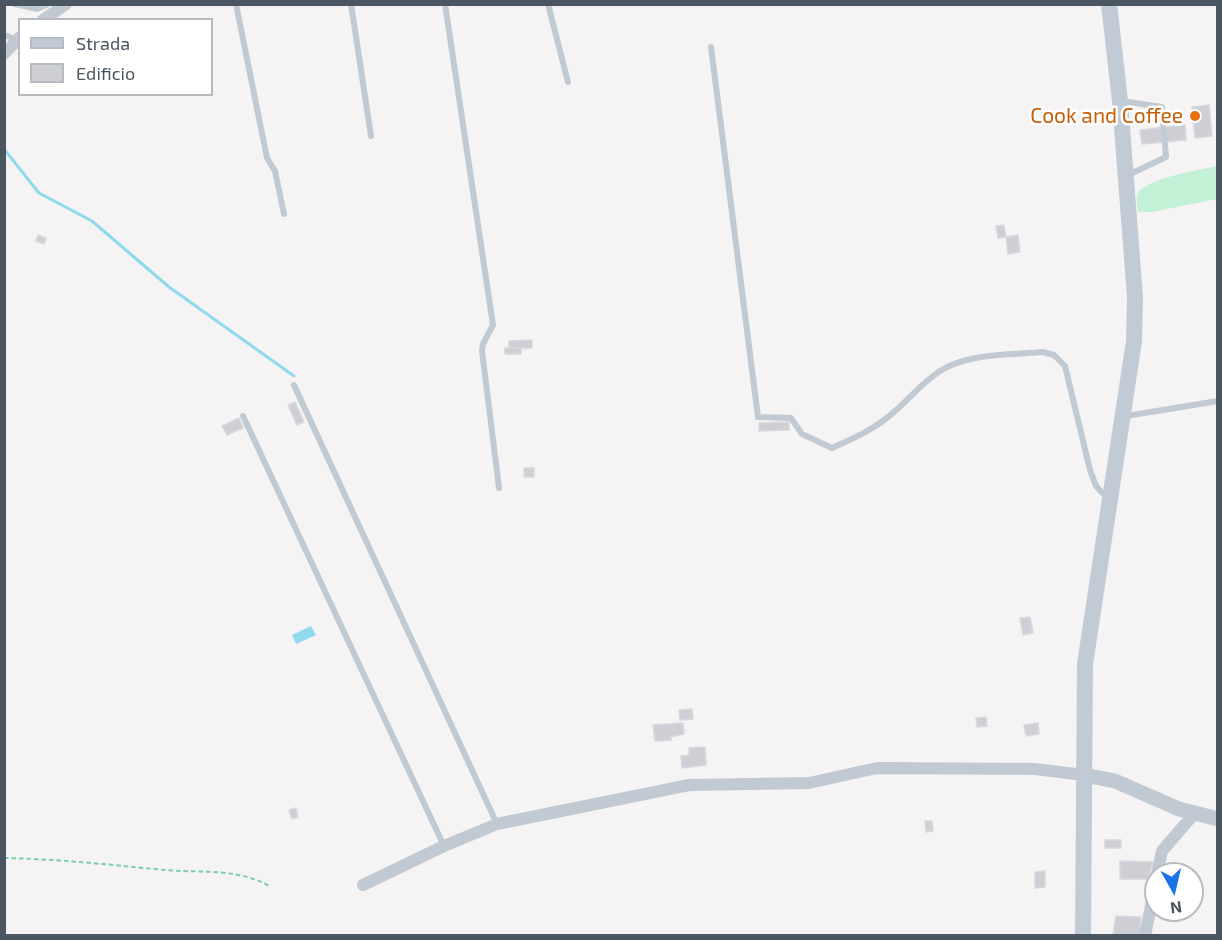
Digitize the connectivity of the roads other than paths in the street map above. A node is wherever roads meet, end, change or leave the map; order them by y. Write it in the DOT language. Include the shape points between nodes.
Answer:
graph roads {
  1 [pos="15,4"];
  2 [pos="48,4"];
  3 [pos="66,4"];
  4 [pos="236,4"];
  5 [pos="351,4"];
  6 [pos="445,4"];
  7 [pos="548,4"];
  8 [pos="1109,4"];
  9 [pos="46,18"];
  10 [pos="13,37"];
  11 [pos="711,47"];
  12 [pos="4,54"];
  13 [pos="568,82"];
  14 [pos="1120,101"];
  15 [pos="371,136"];
  16 [pos="1126,176"];
  17 [pos="284,214"];
  18 [pos="294,385"];
  19 [pos="1218,401"];
  20 [pos="243,416"];
  21 [pos="1122,416"];
  22 [pos="499,488"];
  23 [pos="1108,499"];
  24 [pos="1084,775"];
  25 [pos="1194,814"];
  26 [pos="1218,819"];
  27 [pos="497,824"];
  28 [pos="444,846"];
  29 [pos="1160,862"];
  30 [pos="363,885"];
  31 [pos="1083,936"];
  1 -- 2 [label="lane" via="37,9"];
  3 -- 9 [label="street"];
  4 -- 17 [label="lane" via="267,158 275,171"];
  5 -- 15 [label="lane"];
  6 -- 22 [label="lane" via="493,325 482,351"];
  7 -- 13 [label="lane"];
  8 -- 14 [label="main road"];
  10 -- 12 [label="street"];
  11 -- 23 [label="lane" via="758,417 791,418 802,434 832,448 870,430 952,365 973,358 1043,352 1054,355 1065,366 1090,470 1096,486"];
  14 -- 16 [label="main road"];
  14 -- 16 [label="lane" via="1162,107 1166,157"];
  16 -- 21 [label="main road" via="1135,297 1134,341"];
  18 -- 27 [label="lane"];
  19 -- 21 [label="lane"];
  20 -- 28 [label="lane"];
  21 -- 23 [label="main road"];
  23 -- 24 [label="main road" via="1085,664"];
  24 -- 25 [label="street" via="1115,782"];
  24 -- 27 [label="street" via="1035,769 878,768 809,783 689,785"];
  24 -- 31 [label="main road"];
  25 -- 26 [label="street"];
  25 -- 29 [label="street" via="1162,851"];
  27 -- 28 [label="street"];
  28 -- 30 [label="street"];
}
